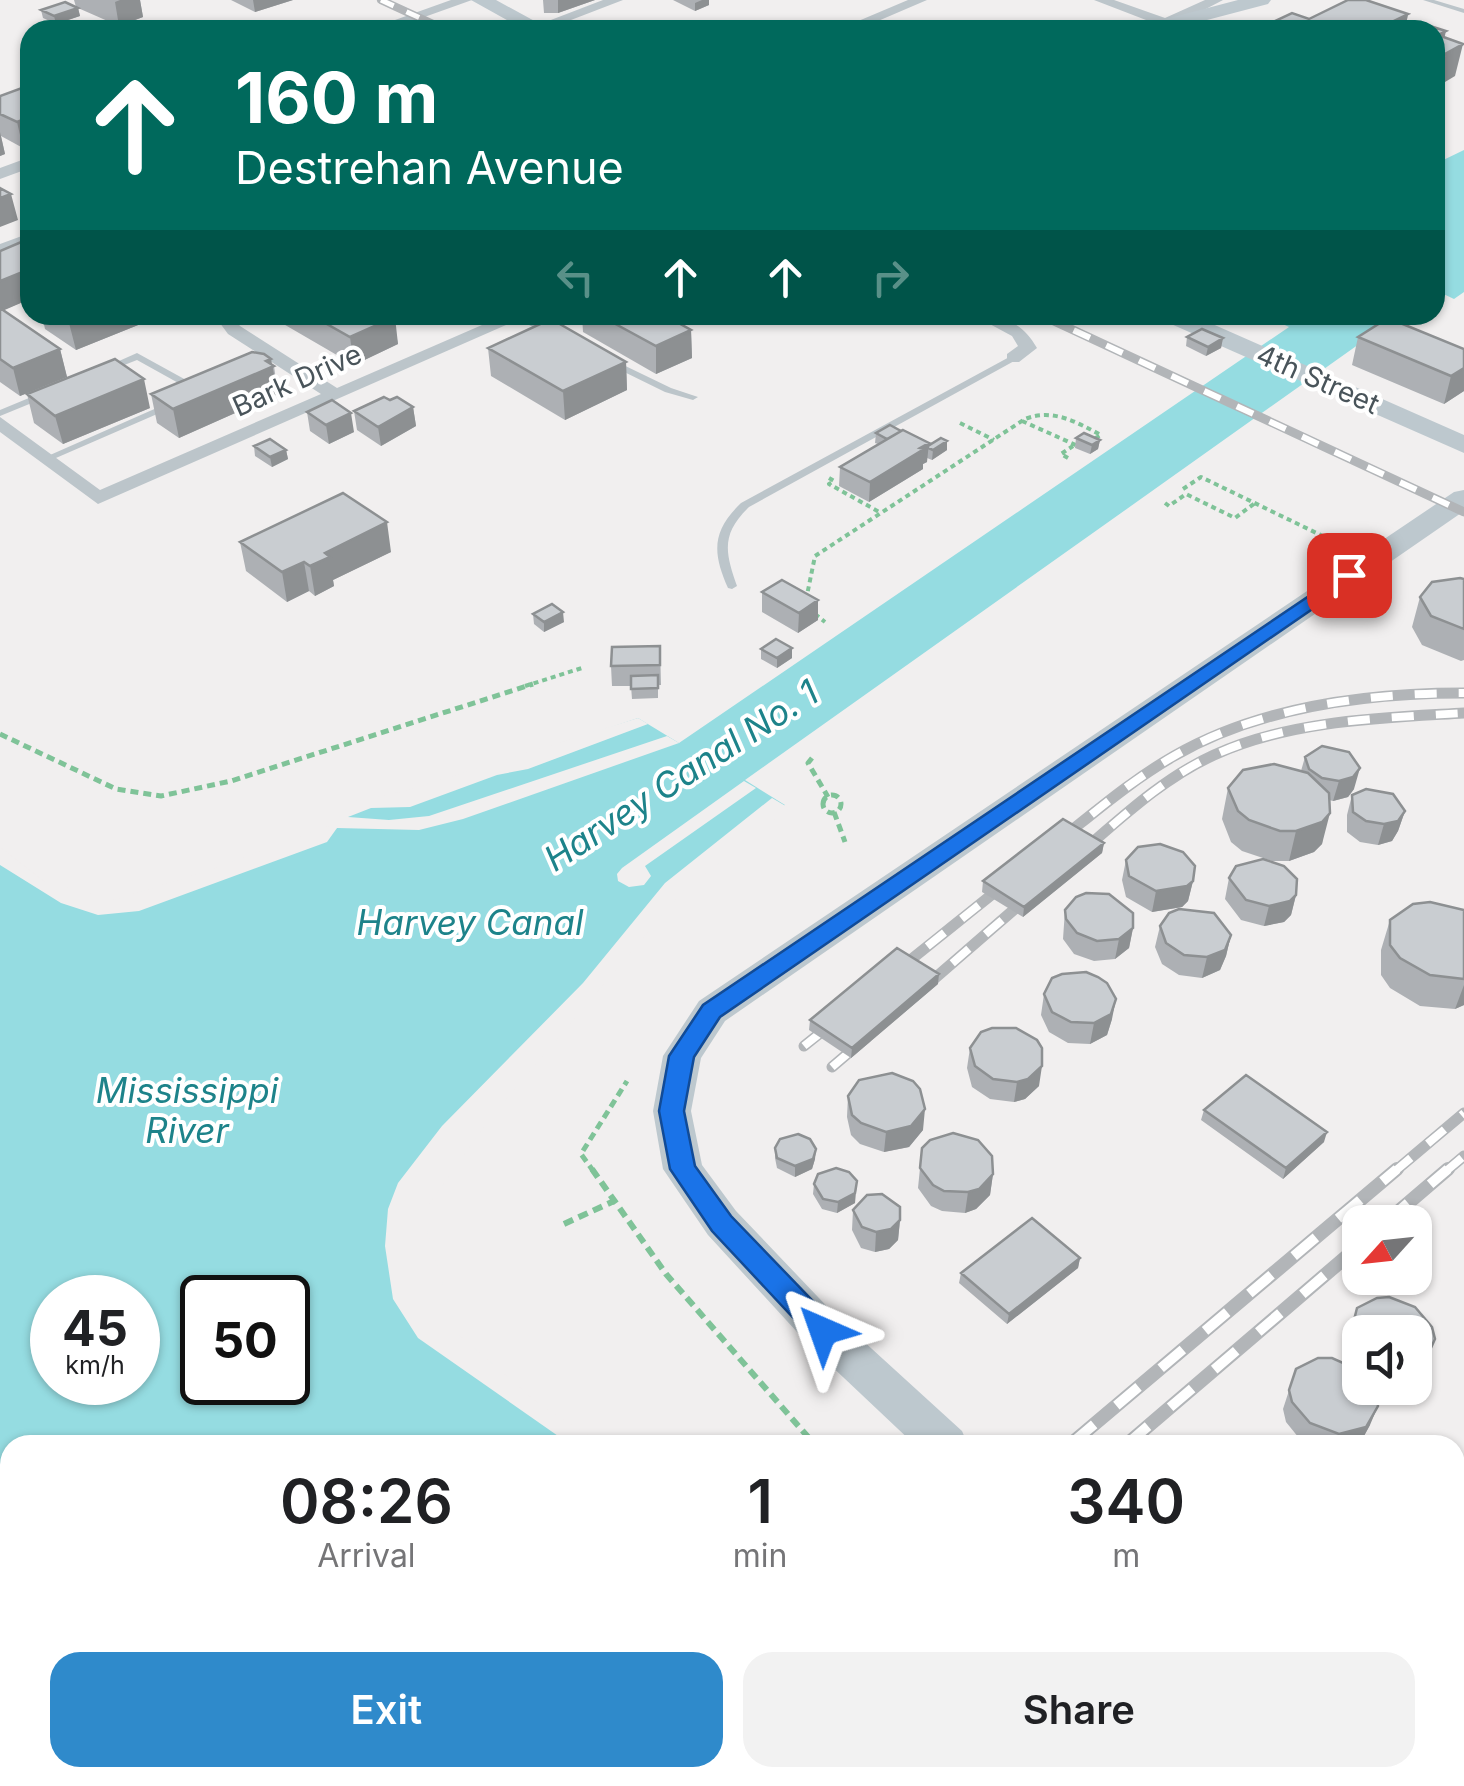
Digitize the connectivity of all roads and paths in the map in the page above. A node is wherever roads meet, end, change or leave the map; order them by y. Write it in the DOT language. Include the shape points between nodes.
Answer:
graph roads {
  1 [pos="465,0"];
  2 [pos="481,0"];
  3 [pos="616,0"];
  4 [pos="920,0"];
  5 [pos="1101,0"];
  6 [pos="1216,0"];
  7 [pos="1426,0"];
  8 [pos="1258,1"];
  9 [pos="1464,10"];
  10 [pos="404,20"];
  11 [pos="521,20"];
  12 [pos="563,20"];
  13 [pos="869,20"];
  14 [pos="1147,20"];
  15 [pos="1180,20"];
  16 [pos="1193,20"];
  17 [pos="1236,20"];
  18 [pos="230,325"];
  19 [pos="495,325"];
  20 [pos="539,325"];
  21 [pos="1004,325"];
  22 [pos="1193,325"];
  23 [pos="568,340"];
  24 [pos="602,357"];
  25 [pos="1013,358"];
  26 [pos="86,378"];
  27 [pos="52,392"];
  28 [pos="332,393"];
  29 [pos="693,397"];
  30 [pos="0,413"];
  31 [pos="1022,421"];
  32 [pos="0,424"];
  33 [pos="960,424"];
  34 [pos="994,440"];
  35 [pos="1086,444"];
  36 [pos="1464,446"];
  37 [pos="46,458"];
  38 [pos="1068,458"];
  39 [pos="811,469"];
  40 [pos="1183,489"];
  41 [pos="1464,498"];
  42 [pos="1165,503"];
  43 [pos="1256,503"];
  44 [pos="881,514"];
  45 [pos="1344,536"];
  46 [pos="732,586"];
  47 [pos="826,622"];
  48 [pos="582,668"];
  49 [pos="0,734"];
  50 [pos="812,758"];
  51 [pos="828,797"];
  52 [pos="834,811"];
  53 [pos="845,842"];
  54 [pos="627,1081"];
  55 [pos="614,1200"];
  56 [pos="564,1224"];
  57 [pos="806,1435"];
  58 [pos="935,1435"];
  1 -- 10 [label="street"];
  2 -- 11 [label="main road"];
  3 -- 12 [label="street"];
  4 -- 13 [label="street"];
  5 -- 14 [label="street"];
  6 -- 15 [label="street"];
  7 -- 9 [label="lane"];
  8 -- 16 [label="main road"];
  8 -- 17 [label="main road"];
  18 -- 28 [label="street" via="271,362"];
  19 -- 28 [label="street, Bark Drive"];
  20 -- 23 [label="lane"];
  21 -- 25 [label="street" via="1019,332 1028,348"];
  22 -- 36 [label="main road, 4th Street"];
  24 -- 29 [label="lane"];
  25 -- 39 [label="lane"];
  26 -- 37 [label="lane" via="137,356 200,392"];
  27 -- 30 [label="lane"];
  28 -- 37 [label="street, Bark Drive" via="98,498"];
  31 -- 34 [label="path"];
  31 -- 35 [label="path" via="1057,414 1101,434"];
  31 -- 38 [label="path" via="1076,445 1061,454"];
  32 -- 37 [label="street"];
  33 -- 34 [label="path"];
  34 -- 44 [label="path"];
  39 -- 44 [label="path"];
  39 -- 46 [label="lane" via="729,519 720,553"];
  40 -- 43 [label="path" via="1201,477"];
  41 -- 58 [label="main road" via="712,1011 682,1056 672,1111 683,1169 722,1223 823,1331"];
  42 -- 43 [label="path" via="1186,494 1235,518"];
  43 -- 45 [label="path" via="1336,542"];
  44 -- 47 [label="path" via="811,562 804,608"];
  48 -- 49 [label="path" via="231,781 161,796 116,789"];
  50 -- 51 [label="path" via="808,763"];
  51 -- 52 [label="path" via="822,807"];
  51 -- 52 [label="path" via="843,802"];
  52 -- 53 [label="path"];
  54 -- 55 [label="path" via="581,1154"];
  55 -- 56 [label="path"];
  55 -- 57 [label="path" via="666,1274"];
}
